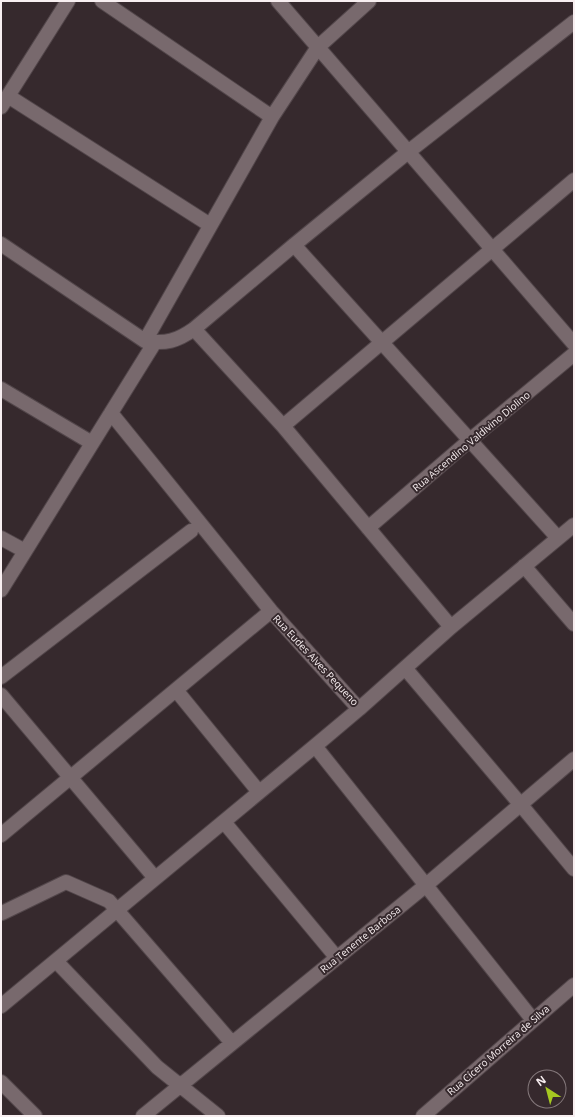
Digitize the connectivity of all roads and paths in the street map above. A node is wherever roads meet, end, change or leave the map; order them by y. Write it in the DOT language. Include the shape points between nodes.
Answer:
graph roads {
  1 [pos="68,1"];
  2 [pos="102,1"];
  3 [pos="278,1"];
  4 [pos="369,1"];
  5 [pos="574,22"];
  6 [pos="318,47"];
  7 [pos="4,102"];
  8 [pos="272,117"];
  9 [pos="408,152"];
  10 [pos="574,180"];
  11 [pos="210,225"];
  12 [pos="1,244"];
  13 [pos="294,245"];
  14 [pos="492,250"];
  15 [pos="194,329"];
  16 [pos="150,342"];
  17 [pos="382,343"];
  18 [pos="574,344"];
  19 [pos="574,354"];
  20 [pos="1,389"];
  21 [pos="111,414"];
  22 [pos="284,426"];
  23 [pos="470,440"];
  24 [pos="92,443"];
  25 [pos="574,525"];
  26 [pos="368,528"];
  27 [pos="191,531"];
  28 [pos="1,538"];
  29 [pos="558,538"];
  30 [pos="25,551"];
  31 [pos="524,566"];
  32 [pos="1,590"];
  33 [pos="271,611"];
  34 [pos="574,624"];
  35 [pos="451,627"];
  36 [pos="404,668"];
  37 [pos="1,677"];
  38 [pos="176,690"];
  39 [pos="1,695"];
  40 [pos="358,709"];
  41 [pos="315,746"];
  42 [pos="574,759"];
  43 [pos="70,778"];
  44 [pos="259,792"];
  45 [pos="521,805"];
  46 [pos="224,822"];
  47 [pos="1,835"];
  48 [pos="574,869"];
  49 [pos="155,878"];
  50 [pos="425,886"];
  51 [pos="117,910"];
  52 [pos="1,912"];
  53 [pos="337,958"];
  54 [pos="56,961"];
  55 [pos="574,985"];
  56 [pos="1,1006"];
  57 [pos="533,1020"];
  58 [pos="232,1043"];
  59 [pos="1,1082"];
  60 [pos="180,1086"];
  61 [pos="35,1116"];
  62 [pos="143,1116"];
  63 [pos="218,1116"];
  64 [pos="423,1116"];
  1 -- 7 [label="street"];
  2 -- 8 [label="street"];
  3 -- 6 [label="street"];
  4 -- 6 [label="street"];
  5 -- 9 [label="street"];
  6 -- 8 [label="street"];
  6 -- 9 [label="street"];
  7 -- 11 [label="street"];
  8 -- 11 [label="street"];
  9 -- 13 [label="street"];
  9 -- 14 [label="street"];
  10 -- 14 [label="street"];
  11 -- 16 [label="street"];
  12 -- 16 [label="street"];
  13 -- 15 [label="street"];
  13 -- 17 [label="street"];
  14 -- 17 [label="street"];
  14 -- 18 [label="street"];
  15 -- 16 [label="street" via="186,335 164,343"];
  15 -- 22 [label="street"];
  16 -- 21 [label="street"];
  17 -- 22 [label="street"];
  17 -- 23 [label="street"];
  19 -- 23 [label="street, Rua Ascendino Valdivino Diolino"];
  20 -- 24 [label="street"];
  21 -- 24 [label="street"];
  21 -- 33 [label="street, Rua Eudes Alves Pequeno"];
  22 -- 26 [label="street"];
  23 -- 26 [label="street, Rua Ascendino Valdivino Diolino"];
  23 -- 29 [label="street"];
  24 -- 30 [label="street"];
  25 -- 29 [label="street, Rua Eudes Alves Pequeno"];
  26 -- 35 [label="street"];
  27 -- 37 [label="street"];
  28 -- 30 [label="street"];
  29 -- 31 [label="street, Rua Eudes Alves Pequeno"];
  30 -- 32 [label="street"];
  31 -- 34 [label="street"];
  31 -- 35 [label="street, Rua Eudes Alves Pequeno"];
  33 -- 38 [label="street"];
  33 -- 40 [label="street, Rua Eudes Alves Pequeno"];
  35 -- 36 [label="street, Rua Eudes Alves Pequeno"];
  36 -- 40 [label="street, Rua Eudes Alves Pequeno"];
  36 -- 45 [label="street"];
  38 -- 43 [label="street"];
  38 -- 44 [label="street"];
  39 -- 43 [label="street"];
  40 -- 41 [label="street"];
  41 -- 44 [label="street"];
  41 -- 50 [label="street"];
  42 -- 45 [label="street, Rua Tenente Barbosa"];
  43 -- 47 [label="street"];
  43 -- 49 [label="street"];
  44 -- 46 [label="street"];
  45 -- 48 [label="street"];
  45 -- 50 [label="street, Rua Tenente Barbosa"];
  46 -- 49 [label="street"];
  46 -- 53 [label="street"];
  49 -- 51 [label="street"];
  50 -- 53 [label="street, Rua Tenente Barbosa"];
  50 -- 57 [label="street"];
  51 -- 52 [label="street" via="109,901 66,882"];
  51 -- 54 [label="street"];
  51 -- 58 [label="street"];
  53 -- 58 [label="street, Rua Tenente Barbosa"];
  54 -- 56 [label="street"];
  54 -- 60 [label="street" via="157,1067"];
  55 -- 57 [label="street, Rua Cícero Morreira de Silva"];
  57 -- 64 [label="street, Rua Cícero Morreira de Silva"];
  58 -- 60 [label="street, Rua Tenente Barbosa"];
  59 -- 61 [label="street"];
  60 -- 62 [label="street, Rua Tenente Barbosa"];
  60 -- 63 [label="street"];
}
